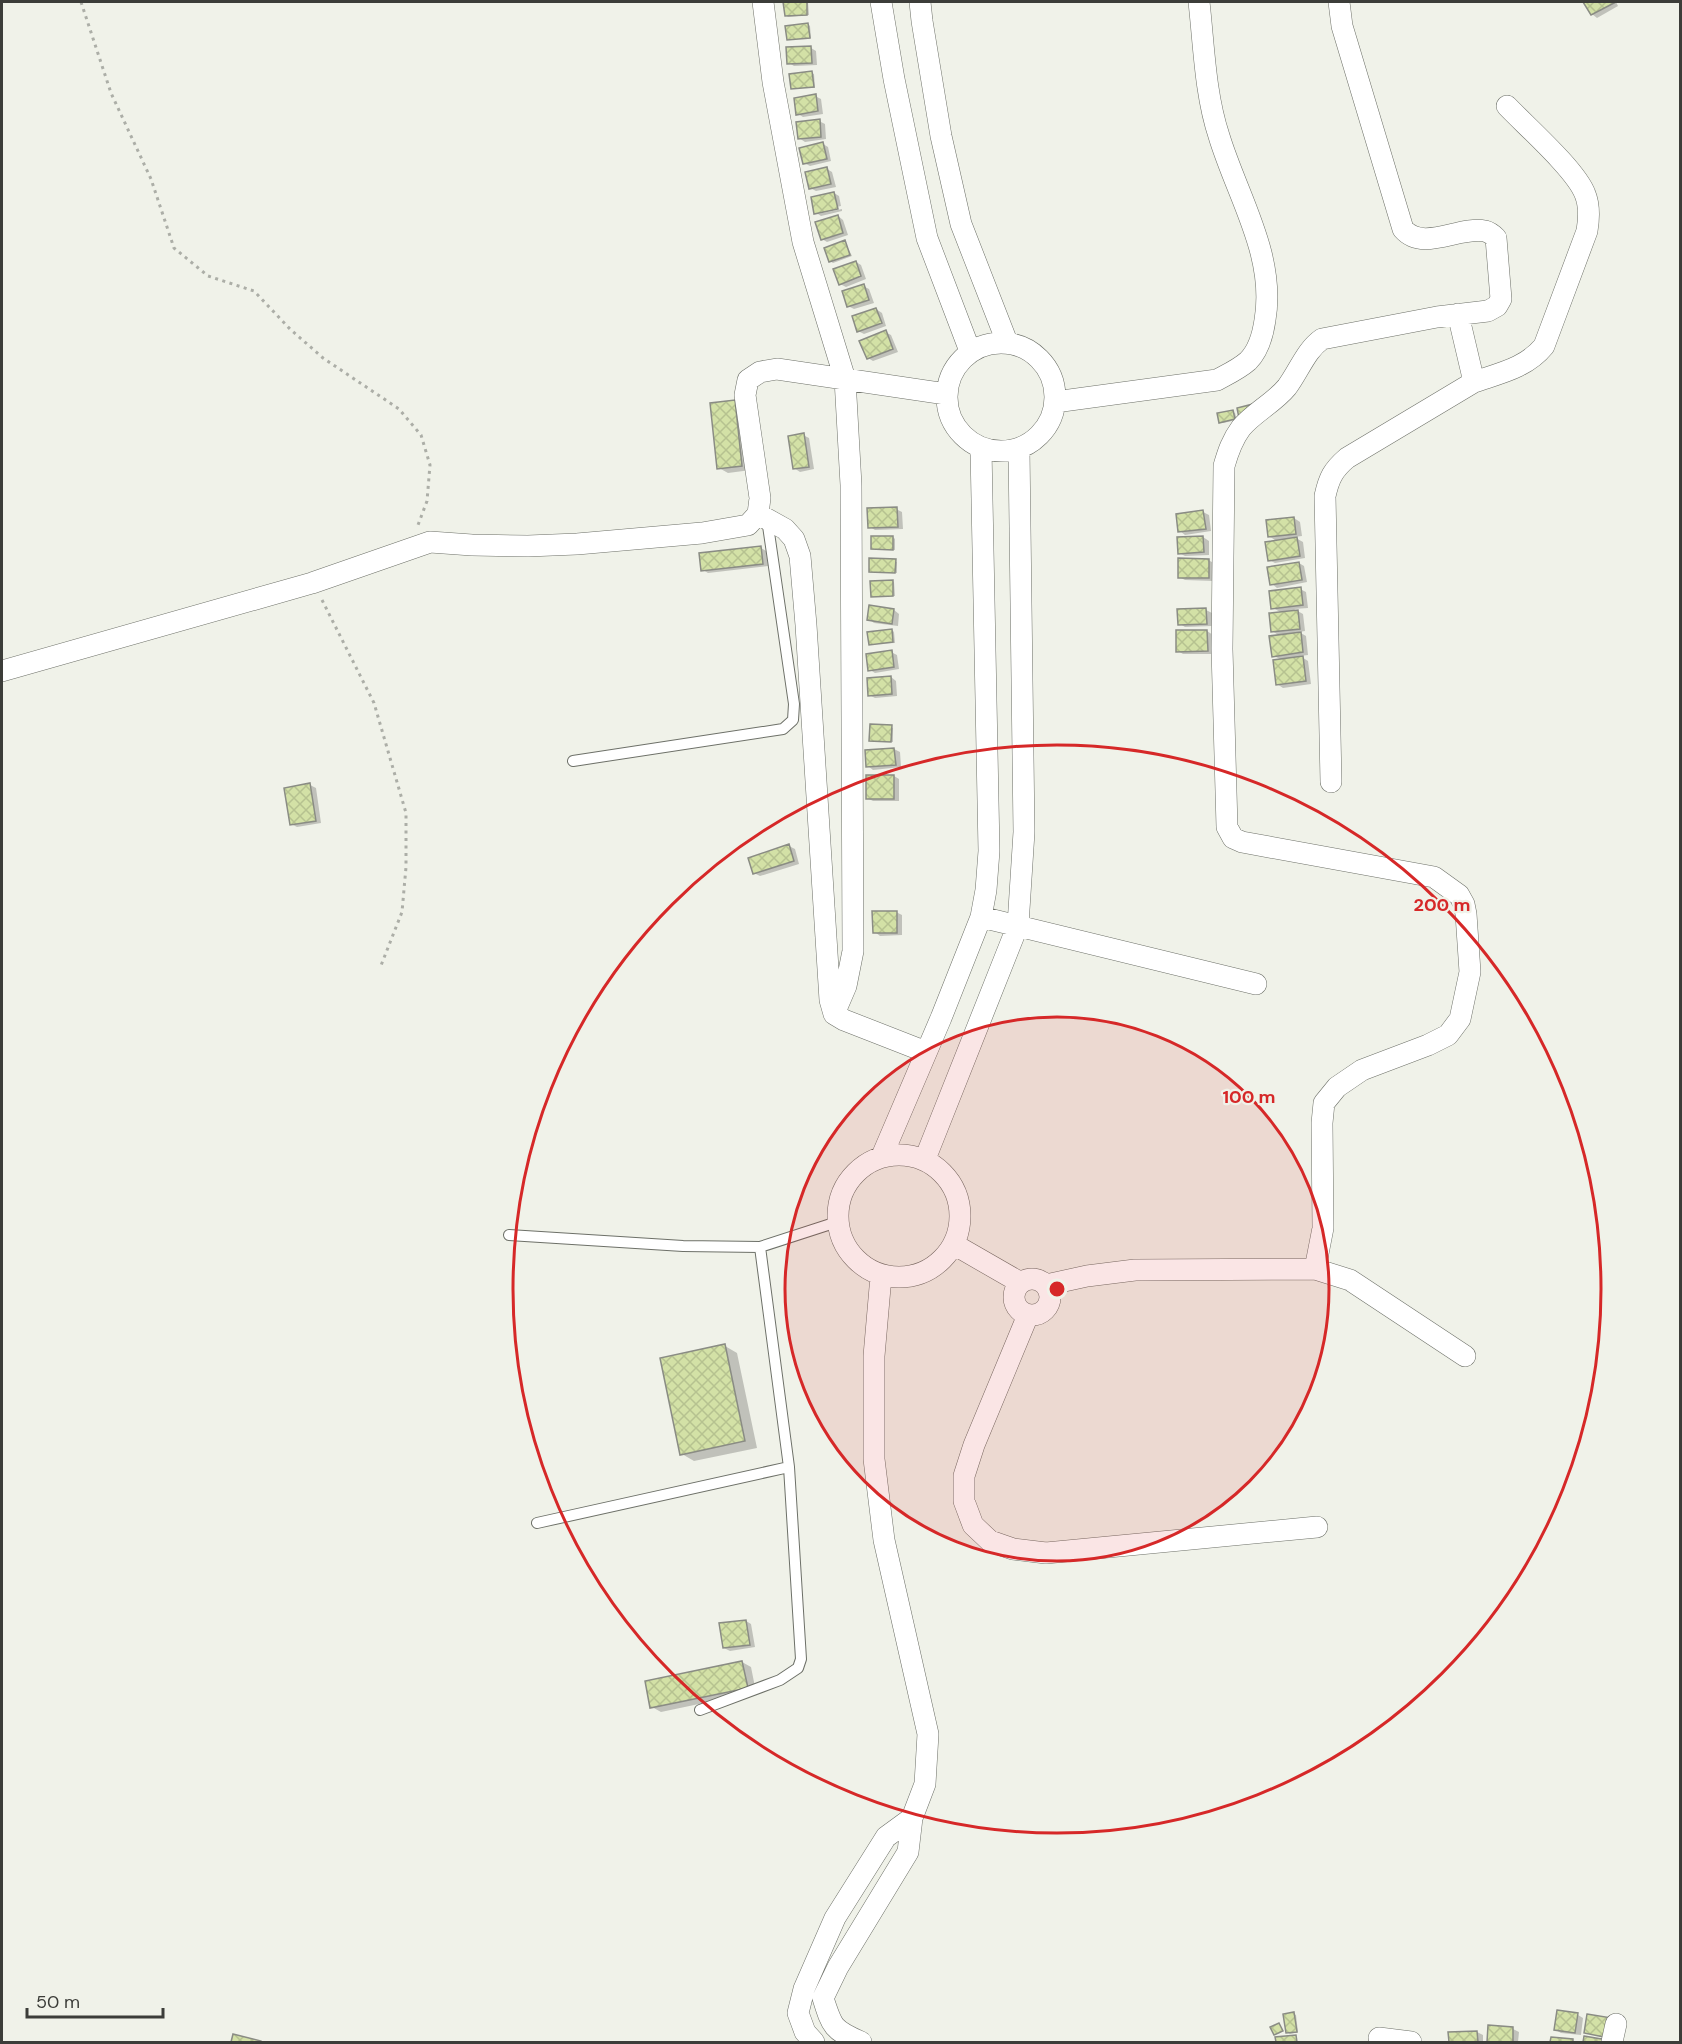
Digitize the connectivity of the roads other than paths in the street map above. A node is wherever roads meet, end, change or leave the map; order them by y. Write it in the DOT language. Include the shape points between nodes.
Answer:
graph roads {
  1 [pos="763,2"];
  2 [pos="881,2"];
  3 [pos="920,2"];
  4 [pos="1198,2"];
  5 [pos="1339,2"];
  6 [pos="1507,106"];
  7 [pos="1458,314"];
  8 [pos="1007,342"];
  9 [pos="970,351"];
  10 [pos="845,379"];
  11 [pos="1474,382"];
  12 [pos="946,394"];
  13 [pos="1055,402"];
  14 [pos="981,449"];
  15 [pos="1018,450"];
  16 [pos="762,516"];
  17 [pos="2,671"];
  18 [pos="573,761"];
  19 [pos="1331,782"];
  20 [pos="981,917"];
  21 [pos="1018,925"];
  22 [pos="1256,984"];
  23 [pos="834,1014"];
  24 [pos="926,1052"];
  25 [pos="882,1156"];
  26 [pos="925,1159"];
  27 [pos="837,1222"];
  28 [pos="509,1235"];
  29 [pos="955,1245"];
  30 [pos="760,1247"];
  31 [pos="1315,1269"];
  32 [pos="881,1276"];
  33 [pos="1021,1283"];
  34 [pos="1046,1285"];
  35 [pos="1028,1315"];
  36 [pos="1465,1356"];
  37 [pos="789,1467"];
  38 [pos="537,1522"];
  39 [pos="1317,1527"];
  40 [pos="700,1710"];
  41 [pos="912,1818"];
  42 [pos="804,1989"];
  43 [pos="823,1998"];
  44 [pos="1379,2038"];
  45 [pos="814,2043"];
  46 [pos="861,2043"];
  47 [pos="1411,2043"];
  1 -- 10 [label="street" via="773,82 803,242"];
  2 -- 9 [label="street" via="927,238"];
  3 -- 8 [label="street" via="941,136 961,224"];
  4 -- 13 [label="street" via="1219,136 1263,259 1267,309 1263,337 1249,359 1217,380"];
  5 -- 7 [label="street" via="1342,26 1403,229 1416,238 1487,231 1496,238 1501,300 1488,311"];
  6 -- 11 [label="street" via="1575,177 1585,193 1589,218 1544,346 1524,364"];
  7 -- 11 [label="street"];
  7 -- 31 [label="street" via="1323,339 1313,345 1285,389 1243,426 1230,446 1224,466 1222,649 1230,833 1242,843 1434,877 1459,895 1466,914 1470,972 1460,1018 1448,1035 1362,1070 1336,1087 1324,1103 1323,1228"];
  8 -- 9 [label="street"];
  8 -- 13 [label="street" via="1027,349 1043,362 1053,381"];
  9 -- 12 [label="street" via="953,369"];
  10 -- 12 [label="street"];
  10 -- 16 [label="street" via="777,369 760,372 748,380 745,395"];
  10 -- 23 [label="street" via="852,485 853,951 846,986"];
  11 -- 19 [label="street" via="1347,458 1329,479 1325,496"];
  12 -- 14 [label="street" via="949,417 962,436"];
  13 -- 15 [label="street" via="1050,422 1037,439"];
  14 -- 15 [label="street" via="1000,453"];
  14 -- 20 [label="street" via="989,851"];
  15 -- 21 [label="street" via="1024,832"];
  16 -- 17 [label="street" via="748,525 692,534 577,544 436,542 312,583"];
  16 -- 18 [label="lane" via="794,704 793,720 783,729"];
  16 -- 23 [label="street" via="785,529 794,539 800,556 829,990"];
  20 -- 21 [label="street"];
  20 -- 24 [label="street"];
  21 -- 22 [label="street"];
  21 -- 26 [label="street"];
  23 -- 24 [label="street"];
  24 -- 25 [label="street"];
  25 -- 26 [label="street" via="911,1155"];
  25 -- 27 [label="street" via="857,1170 846,1186"];
  26 -- 29 [label="street" via="950,1180 962,1212"];
  27 -- 30 [label="lane"];
  27 -- 32 [label="street" via="844,1245 859,1264"];
  28 -- 30 [label="lane"];
  29 -- 32 [label="street" via="936,1267 910,1278"];
  29 -- 33 [label="street"];
  30 -- 37 [label="lane"];
  31 -- 34 [label="street" via="1135,1270"];
  31 -- 36 [label="street" via="1350,1280"];
  32 -- 41 [label="street" via="874,1356 874,1459 884,1540 928,1734 925,1784"];
  33 -- 34 [label="street" via="1029,1279"];
  33 -- 35 [label="street" via="1014,1294 1015,1301"];
  34 -- 35 [label="street" via="1050,1293 1045,1310"];
  35 -- 39 [label="street" via="964,1476 964,1502 973,1525 990,1541 1013,1550 1046,1553"];
  37 -- 38 [label="lane"];
  37 -- 40 [label="lane" via="801,1659 798,1668 780,1680"];
  41 -- 42 [label="street" via="886,1837 836,1918"];
  41 -- 43 [label="street" via="908,1852"];
  42 -- 43 [label="street"];
  42 -- 45 [label="street" via="798,2013"];
  43 -- 46 [label="street" via="830,2021 840,2033"];
  44 -- 47 [label="street"];
}
